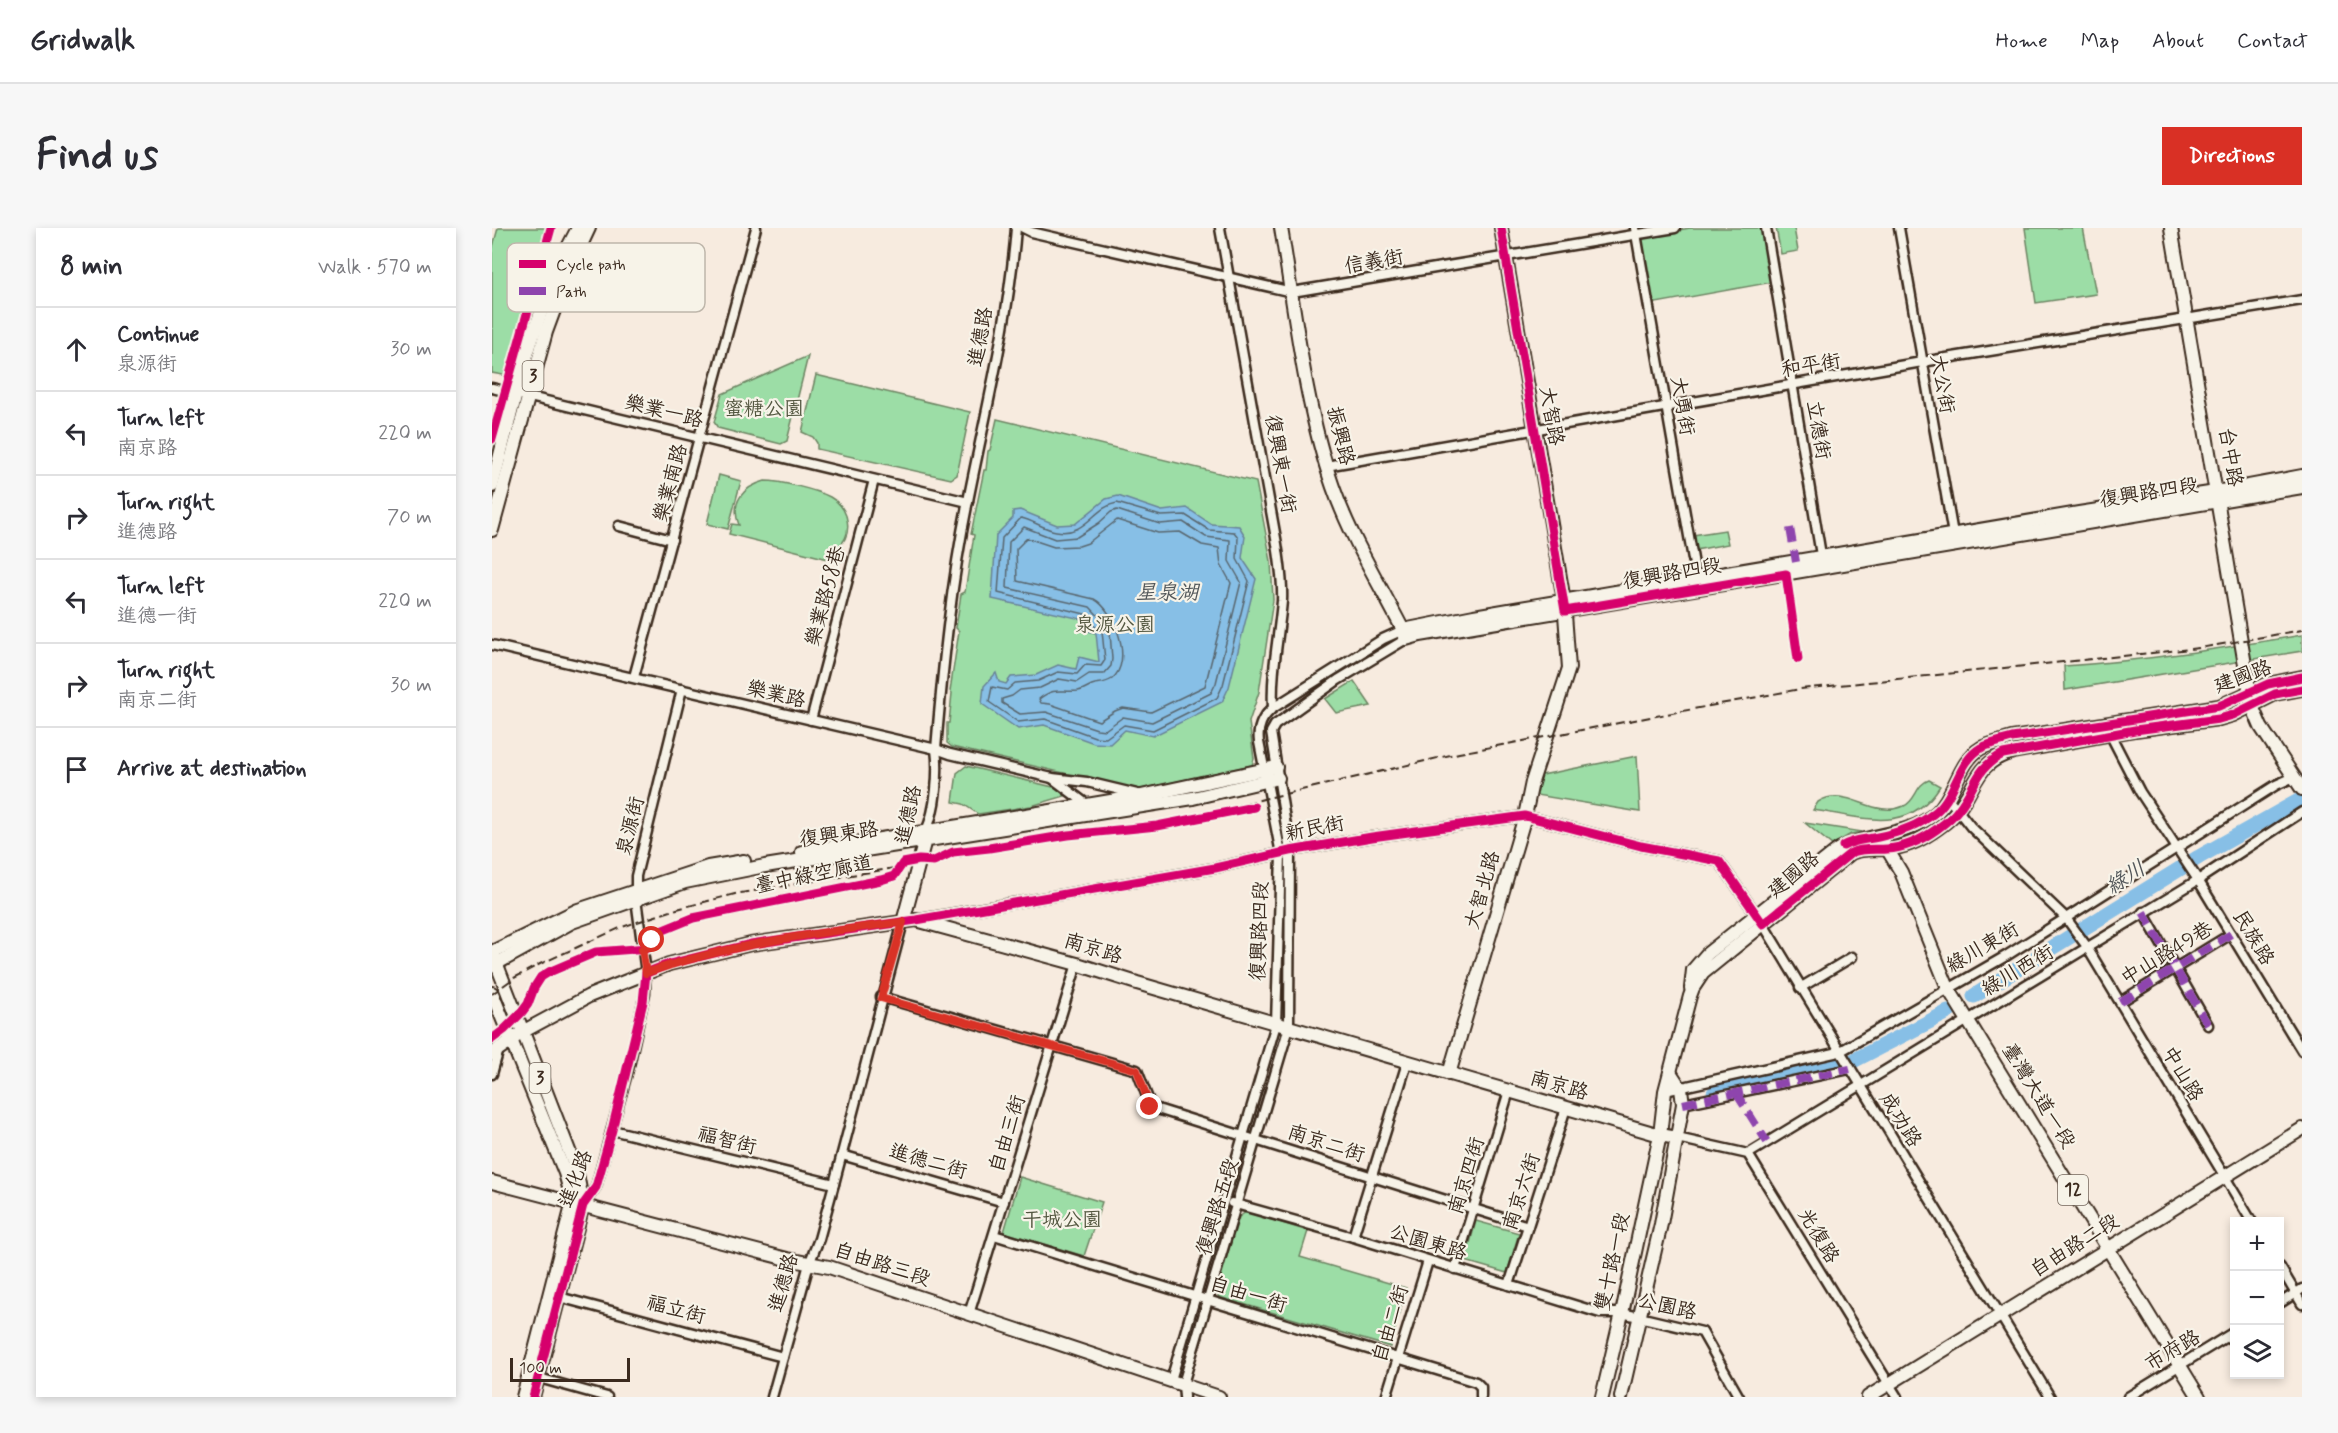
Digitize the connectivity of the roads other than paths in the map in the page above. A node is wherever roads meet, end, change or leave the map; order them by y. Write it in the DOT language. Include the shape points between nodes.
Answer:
graph roads {
  1 [pos="756,228"];
  2 [pos="1016,228"];
  3 [pos="1023,228"];
  4 [pos="1220,228"];
  5 [pos="1281,228"];
  6 [pos="1501,228"];
  7 [pos="1675,228"];
  8 [pos="1766,228"];
  9 [pos="1899,228"];
  10 [pos="2171,228"];
  11 [pos="579,230"];
  12 [pos="1636,231"];
  13 [pos="571,243"];
  14 [pos="1506,255"];
  15 [pos="1230,279"];
  16 [pos="1292,292"];
  17 [pos="2302,300"];
  18 [pos="540,312"];
  19 [pos="2187,318"];
  20 [pos="1922,362"];
  21 [pos="1793,386"];
  22 [pos="492,388"];
  23 [pos="522,395"];
  24 [pos="1665,406"];
  25 [pos="1536,429"];
  26 [pos="700,438"];
  27 [pos="1326,466"];
  28 [pos="2302,476"];
  29 [pos="874,480"];
  30 [pos="492,486"];
  31 [pos="2302,487"];
  32 [pos="2217,497"];
  33 [pos="968,502"];
  34 [pos="619,526"];
  35 [pos="492,530"];
  36 [pos="672,540"];
  37 [pos="1954,541"];
  38 [pos="1822,563"];
  39 [pos="1697,584"];
  40 [pos="1564,606"];
  41 [pos="1405,635"];
  42 [pos="492,645"];
  43 [pos="634,677"];
  44 [pos="2302,677"];
  45 [pos="682,689"];
  46 [pos="2302,689"];
  47 [pos="2250,693"];
  48 [pos="2252,706"];
  49 [pos="1273,708"];
  50 [pos="811,720"];
  51 [pos="2108,729"];
  52 [pos="936,749"];
  53 [pos="1271,774"];
  54 [pos="2294,777"];
  55 [pos="1052,778"];
  56 [pos="2302,789"];
  57 [pos="1141,795"];
  58 [pos="1948,798"];
  59 [pos="1088,805"];
  60 [pos="1958,810"];
  61 [pos="2302,812"];
  62 [pos="1098,813"];
  63 [pos="1525,816"];
  64 [pos="926,837"];
  65 [pos="1880,837"];
  66 [pos="1889,849"];
  67 [pos="2178,852"];
  68 [pos="1286,853"];
  69 [pos="1719,861"];
  70 [pos="2196,877"];
  71 [pos="636,894"];
  72 [pos="2143,912"];
  73 [pos="916,920"];
  74 [pos="1760,920"];
  75 [pos="903,922"];
  76 [pos="2069,922"];
  77 [pos="2231,934"];
  78 [pos="2086,946"];
  79 [pos="1852,957"];
  80 [pos="494,960"];
  81 [pos="1077,964"];
  82 [pos="2176,967"];
  83 [pos="646,973"];
  84 [pos="1800,988"];
  85 [pos="1950,991"];
  86 [pos="492,993"];
  87 [pos="881,998"];
  88 [pos="2121,1002"];
  89 [pos="1966,1017"];
  90 [pos="1283,1025"];
  91 [pos="2208,1025"];
  92 [pos="524,1031"];
  93 [pos="1052,1046"];
  94 [pos="502,1047"];
  95 [pos="2302,1051"];
  96 [pos="1839,1052"];
  97 [pos="1407,1062"];
  98 [pos="1850,1069"];
  99 [pos="1670,1072"];
  100 [pos="492,1074"];
  101 [pos="1449,1074"];
  102 [pos="1859,1085"];
  103 [pos="1681,1089"];
  104 [pos="1509,1091"];
  105 [pos="1665,1091"];
  106 [pos="1683,1104"];
  107 [pos="1566,1108"];
  108 [pos="2302,1129"];
  109 [pos="612,1130"];
  110 [pos="1660,1135"];
  111 [pos="1245,1136"];
  112 [pos="1677,1138"];
  113 [pos="1256,1139"];
  114 [pos="1748,1154"];
  115 [pos="842,1155"];
  116 [pos="2223,1175"];
  117 [pos="1372,1176"];
  118 [pos="492,1182"];
  119 [pos="834,1184"];
  120 [pos="1224,1200"];
  121 [pos="1004,1202"];
  122 [pos="578,1204"];
  123 [pos="1237,1204"];
  124 [pos="1474,1209"];
  125 [pos="2249,1217"];
  126 [pos="1528,1226"];
  127 [pos="994,1235"];
  128 [pos="1353,1237"];
  129 [pos="2109,1249"];
  130 [pos="1428,1261"];
  131 [pos="809,1264"];
  132 [pos="1455,1269"];
  133 [pos="2283,1271"];
  134 [pos="1509,1285"];
  135 [pos="2299,1291"];
  136 [pos="1197,1296"];
  137 [pos="559,1297"];
  138 [pos="1207,1300"];
  139 [pos="2284,1300"];
  140 [pos="2302,1304"];
  141 [pos="1622,1313"];
  142 [pos="969,1314"];
  143 [pos="2000,1315"];
  144 [pos="1641,1318"];
  145 [pos="2230,1335"];
  146 [pos="783,1358"];
  147 [pos="1398,1358"];
  148 [pos="2180,1366"];
  149 [pos="539,1378"];
  150 [pos="1889,1384"];
  151 [pos="1179,1387"];
  152 [pos="523,1397"];
  153 [pos="533,1397"];
  154 [pos="607,1397"];
  155 [pos="772,1397"];
  156 [pos="1219,1397"];
  157 [pos="1386,1397"];
  158 [pos="1481,1397"];
  159 [pos="1602,1397"];
  160 [pos="1621,1397"];
  161 [pos="1739,1397"];
  162 [pos="1869,1397"];
  163 [pos="1897,1397"];
  164 [pos="2050,1397"];
  165 [pos="2128,1397"];
  166 [pos="2199,1397"];
  1 -- 26 [label="street, 樂業南路"];
  2 -- 33 [label="street, 進德路" via="992,389"];
  3 -- 15 [label="street"];
  4 -- 15 [label="street, 復興東一街"];
  5 -- 16 [label="main road, 振興路"];
  6 -- 14 [label="main road, 大智路"];
  7 -- 12 [label="street, 信義街"];
  8 -- 21 [label="street, 立德街"];
  9 -- 20 [label="street, 大公街"];
  10 -- 19 [label="main road, 台中路"];
  11 -- 13 [label="main road, 3"];
  12 -- 14 [label="street, 信義街"];
  12 -- 24 [label="street, 大勇街"];
  14 -- 16 [label="street, 信義街"];
  14 -- 25 [label="main road, 大智路"];
  15 -- 16 [label="street"];
  15 -- 49 [label="street, 復興東一街" via="1281,578"];
  16 -- 27 [label="main road, 振興路" via="1312,410"];
  17 -- 19 [label="street, 和平街"];
  18 -- 23 [label="main road, 3"];
  19 -- 20 [label="street, 和平街"];
  19 -- 32 [label="main road, 台中路"];
  20 -- 21 [label="street, 和平街"];
  20 -- 37 [label="street, 大公街"];
  21 -- 24 [label="street, 和平街"];
  21 -- 38 [label="street, 立德街"];
  22 -- 23 [label="street, 樂業一路"];
  23 -- 26 [label="street, 樂業一路"];
  23 -- 30 [label="main road, 3"];
  23 -- 35 [label="main road, 3"];
  24 -- 25 [label="street, 和平街"];
  24 -- 39 [label="street, 大勇街"];
  25 -- 27 [label="street, 和平街"];
  25 -- 40 [label="main road, 大智路"];
  26 -- 29 [label="street, 樂業一路"];
  26 -- 36 [label="street, 樂業南路"];
  27 -- 41 [label="main road, 振興路" via="1344,515"];
  28 -- 32 [label="main road"];
  29 -- 33 [label="street, 樂業一路"];
  29 -- 50 [label="street, 樂業路58巷"];
  31 -- 32 [label="main road"];
  32 -- 37 [label="main road, 復興路四段"];
  32 -- 47 [label="main road, 台中路"];
  33 -- 52 [label="street, 進德路" via="947,631"];
  34 -- 36 [label="street"];
  36 -- 43 [label="street, 樂業南路"];
  37 -- 38 [label="main road, 復興路四段"];
  38 -- 39 [label="main road, 復興路四段"];
  39 -- 40 [label="main road, 復興路四段"];
  40 -- 41 [label="main road, 復興路四段"];
  40 -- 63 [label="main road, 大智北路" via="1569,668"];
  41 -- 49 [label="street, 復興路四段" via="1383,639"];
  41 -- 53 [label="street, 復興路四段" via="1275,725 1271,736"];
  42 -- 43 [label="street, 樂業路"];
  43 -- 45 [label="street, 樂業路"];
  44 -- 47 [label="main road, 建國路" via="2268,684"];
  45 -- 50 [label="street, 樂業路"];
  45 -- 71 [label="street, 泉源街" via="636,870"];
  46 -- 48 [label="main road, 建國路" via="2276,694"];
  47 -- 48 [label="main road, 台中路"];
  47 -- 51 [label="main road, 建國路" via="2219,706"];
  48 -- 51 [label="main road, 建國路" via="2219,719"];
  48 -- 54 [label="main road, 台中路"];
  49 -- 53 [label="street, 復興路四段" via="1264,717 1258,736"];
  50 -- 52 [label="street, 樂業路"];
  51 -- 58 [label="main road, 建國路" via="2012,738 1981,749 1965,765"];
  51 -- 60 [label="main road, 建國路" via="1996,758 1981,770"];
  51 -- 67 [label="street" via="2139,792"];
  52 -- 55 [label="street, 樂業路"];
  52 -- 64 [label="street, 進德路" via="938,764"];
  53 -- 57 [label="main road, 復興東路"];
  53 -- 62 [label="main road, 復興東路" via="1193,798"];
  53 -- 68 [label="street, 復興路四段"];
  54 -- 56 [label="main road, 台中路"];
  54 -- 67 [label="street, 綠川東街" via="2276,785"];
  55 -- 57 [label="street, 樂業路"];
  55 -- 59 [label="street, 樂業路"];
  57 -- 59 [label="main road, 復興東路"];
  58 -- 60 [label="street"];
  58 -- 65 [label="main road, 建國路" via="1924,820"];
  59 -- 62 [label="street, 樂業路"];
  59 -- 64 [label="main road, 復興東路"];
  60 -- 66 [label="main road, 建國路" via="1916,842"];
  60 -- 76 [label="street"];
  61 -- 70 [label="street, 綠川西街"];
  62 -- 64 [label="main road, 復興東路"];
  63 -- 68 [label="street, 新民街"];
  63 -- 69 [label="street, 新民街" via="1641,846"];
  63 -- 101 [label="main road, 大智北路"];
  64 -- 71 [label="main road, 復興東路" via="708,867"];
  64 -- 75 [label="main road, 進德路"];
  65 -- 66 [label="main road, 臺灣大道一段 / 12"];
  65 -- 74 [label="main road, 建國路" via="1856,840 1839,849"];
  66 -- 74 [label="main road, 建國路" via="1851,853"];
  66 -- 85 [label="main road, 臺灣大道一段 / 12"];
  67 -- 70 [label="street, 民族路"];
  67 -- 76 [label="street, 綠川東街"];
  68 -- 73 [label="street, 新民街"];
  68 -- 90 [label="street, 復興路四段"];
  68 -- 90 [label="street, 復興路四段"];
  69 -- 74 [label="street, 成功路"];
  70 -- 72 [label="street, 綠川西街"];
  70 -- 77 [label="street, 民族路"];
  71 -- 80 [label="main road, 復興東路"];
  71 -- 83 [label="street, 泉源街"];
  72 -- 78 [label="street, 綠川西街"];
  72 -- 82 [label="street"];
  73 -- 75 [label="main road, 南京路"];
  73 -- 81 [label="main road, 南京路"];
  74 -- 84 [label="street, 成功路"];
  74 -- 99 [label="main road, 建國路" via="1698,972"];
  75 -- 83 [label="main road, 南京路" via="751,944"];
  75 -- 87 [label="street, 進德路"];
  76 -- 78 [label="street, 中山路"];
  76 -- 85 [label="street, 綠川東街"];
  77 -- 82 [label="street, 中山路49巷"];
  77 -- 95 [label="street, 民族路"];
  78 -- 88 [label="street, 中山路"];
  78 -- 89 [label="street, 綠川西街"];
  79 -- 84 [label="street"];
  80 -- 92 [label="main road, 3"];
  81 -- 90 [label="main road, 南京路"];
  81 -- 93 [label="street, 自由三街"];
  82 -- 88 [label="street, 中山路49巷"];
  82 -- 91 [label="street"];
  83 -- 92 [label="main road, 南京路" via="597,992"];
  83 -- 109 [label="street, 進化路" via="644,1002"];
  84 -- 96 [label="street, 成功路"];
  85 -- 89 [label="main road, 臺灣大道一段 / 12"];
  85 -- 96 [label="street, 綠川東街"];
  86 -- 94 [label="main road, 3"];
  87 -- 93 [label="street"];
  87 -- 115 [label="street, 進德路"];
  88 -- 116 [label="street, 中山路"];
  89 -- 102 [label="street, 綠川西街"];
  89 -- 129 [label="main road, 臺灣大道一段 / 12"];
  90 -- 97 [label="main road, 南京路"];
  90 -- 111 [label="street, 復興路五段"];
  90 -- 113 [label="street, 復興路五段"];
  92 -- 94 [label="main road, 南京路"];
  92 -- 122 [label="main road, 3" via="576,1169"];
  93 -- 111 [label="street, 南京二街" via="1137,1070 1150,1107"];
  93 -- 121 [label="street, 自由三街"];
  94 -- 100 [label="street"];
  94 -- 122 [label="main road, 3"];
  96 -- 98 [label="street, 成功路"];
  96 -- 103 [label="street, 綠川東街"];
  97 -- 101 [label="main road, 南京路"];
  97 -- 117 [label="street"];
  98 -- 102 [label="street, 成功路"];
  98 -- 106 [label="street"];
  99 -- 103 [label="main road"];
  99 -- 105 [label="main road, 建國路"];
  101 -- 104 [label="main road, 南京路"];
  102 -- 114 [label="street, 綠川西街"];
  102 -- 143 [label="street, 成功路"];
  103 -- 105 [label="street, 綠川東街"];
  103 -- 106 [label="main road"];
  104 -- 107 [label="main road, 南京路"];
  104 -- 124 [label="street, 南京四街"];
  105 -- 110 [label="main road, 建國路"];
  106 -- 112 [label="main road"];
  107 -- 110 [label="main road, 南京路"];
  107 -- 126 [label="street, 南京六街"];
  108 -- 116 [label="main road, 自由路二段"];
  109 -- 119 [label="street, 福智街"];
  109 -- 122 [label="street, 進化路" via="596,1187"];
  110 -- 112 [label="main road, 南京路"];
  110 -- 141 [label="main road, 雙十路一段"];
  111 -- 113 [label="street, 南京二街"];
  111 -- 120 [label="street, 復興路五段"];
  112 -- 114 [label="street"];
  112 -- 144 [label="main road, 雙十路一段"];
  113 -- 117 [label="street, 南京二街"];
  113 -- 123 [label="street, 復興路五段"];
  114 -- 150 [label="street, 光復路"];
  115 -- 119 [label="street, 進德路"];
  115 -- 121 [label="street, 進德二街"];
  116 -- 125 [label="street, 中山路"];
  116 -- 129 [label="main road, 自由路二段"];
  117 -- 124 [label="street, 南京二街"];
  117 -- 128 [label="street"];
  118 -- 122 [label="main road, 自由路三段"];
  119 -- 131 [label="street, 進德路"];
  120 -- 123 [label="street, 公園東路"];
  120 -- 136 [label="street, 復興路五段"];
  121 -- 127 [label="street, 自由三街"];
  122 -- 131 [label="main road, 自由路三段"];
  122 -- 137 [label="main road, 進化路 / 3"];
  122 -- 152 [label="main road, 進化路 / 3"];
  123 -- 128 [label="street, 公園東路"];
  123 -- 138 [label="street, 復興路五段"];
  124 -- 126 [label="street, 南京二街"];
  124 -- 132 [label="street, 南京四街"];
  126 -- 134 [label="street, 南京六街"];
  127 -- 136 [label="street, 自由一街"];
  127 -- 142 [label="street, 自由三街"];
  128 -- 130 [label="street, 公園東路"];
  129 -- 143 [label="main road, 自由路二段"];
  129 -- 148 [label="main road, 臺灣大道一段 / 12"];
  130 -- 132 [label="street, 公園東路"];
  130 -- 147 [label="street, 自由二街"];
  131 -- 142 [label="main road, 自由路三段" via="830,1267"];
  131 -- 146 [label="street, 進德路"];
  132 -- 134 [label="street, 公園東路"];
  133 -- 135 [label="street"];
  134 -- 141 [label="street, 公園東路" via="1600,1313"];
  135 -- 139 [label="street"];
  135 -- 140 [label="street"];
  136 -- 138 [label="street, 自由一街"];
  136 -- 151 [label="street, 復興路五段"];
  137 -- 146 [label="street, 福立街"];
  137 -- 149 [label="main road, 進化路 / 3"];
  138 -- 147 [label="street, 自由一街"];
  138 -- 151 [label="street, 復興路五段"];
  141 -- 144 [label="street, 公園路"];
  141 -- 159 [label="main road, 雙十路一段"];
  142 -- 151 [label="main road, 自由路三段"];
  143 -- 150 [label="main road, 自由路二段"];
  143 -- 164 [label="street, 成功路"];
  144 -- 160 [label="main road, 雙十路一段"];
  144 -- 161 [label="street, 公園路" via="1702,1332"];
  145 -- 148 [label="street, 市府路"];
  146 -- 155 [label="street, 進德路"];
  147 -- 157 [label="street, 自由二街"];
  147 -- 158 [label="street, 自由一街" via="1476,1382 1481,1387"];
  148 -- 165 [label="street, 市府路"];
  148 -- 166 [label="main road, 臺灣大道一段 / 12"];
  149 -- 153 [label="main road, 進化路 / 3"];
  149 -- 154 [label="street"];
  150 -- 162 [label="main road, 自由路二段"];
  150 -- 163 [label="street, 光復路"];
  151 -- 156 [label="main road, 自由路三段"];
}
